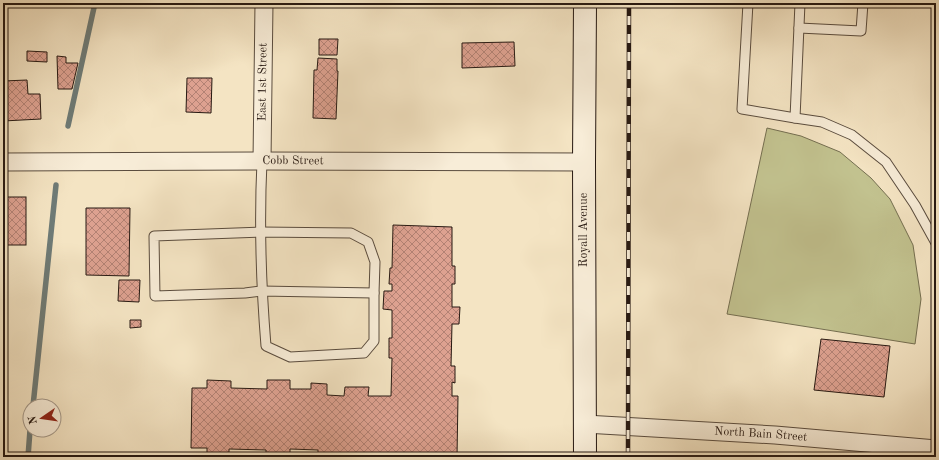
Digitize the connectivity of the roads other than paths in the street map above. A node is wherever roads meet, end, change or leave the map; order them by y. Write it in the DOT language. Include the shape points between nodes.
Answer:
graph roads {
  1 [pos="264,3"];
  2 [pos="585,3"];
  3 [pos="748,3"];
  4 [pos="800,3"];
  5 [pos="863,3"];
  6 [pos="799,28"];
  7 [pos="795,118"];
  8 [pos="262,161"];
  9 [pos="3,162"];
  10 [pos="584,162"];
  11 [pos="261,232"];
  12 [pos="936,243"];
  13 [pos="262,290"];
  14 [pos="374,293"];
  15 [pos="585,424"];
  16 [pos="936,449"];
  17 [pos="585,457"];
  1 -- 8 [label="street, East 1st Street"];
  2 -- 10 [label="street, Royall Avenue"];
  3 -- 7 [label="lane" via="742,108"];
  4 -- 6 [label="lane"];
  5 -- 6 [label="lane" via="861,31"];
  6 -- 7 [label="lane"];
  7 -- 12 [label="lane" via="822,122 852,135 886,162 915,205"];
  8 -- 9 [label="street, Cobb Street"];
  8 -- 10 [label="street, Cobb Street"];
  8 -- 11 [label="lane"];
  10 -- 15 [label="street, Royall Avenue"];
  11 -- 13 [label="lane"];
  11 -- 13 [label="lane" via="154,236 155,296 245,293"];
  11 -- 14 [label="lane" via="351,233 368,242 375,262"];
  13 -- 14 [label="lane"];
  13 -- 14 [label="lane" via="266,346 290,357 364,353 374,341"];
  15 -- 16 [label="street, North Bain Street" via="776,435"];
  15 -- 17 [label="street, Royall Avenue"];
}
